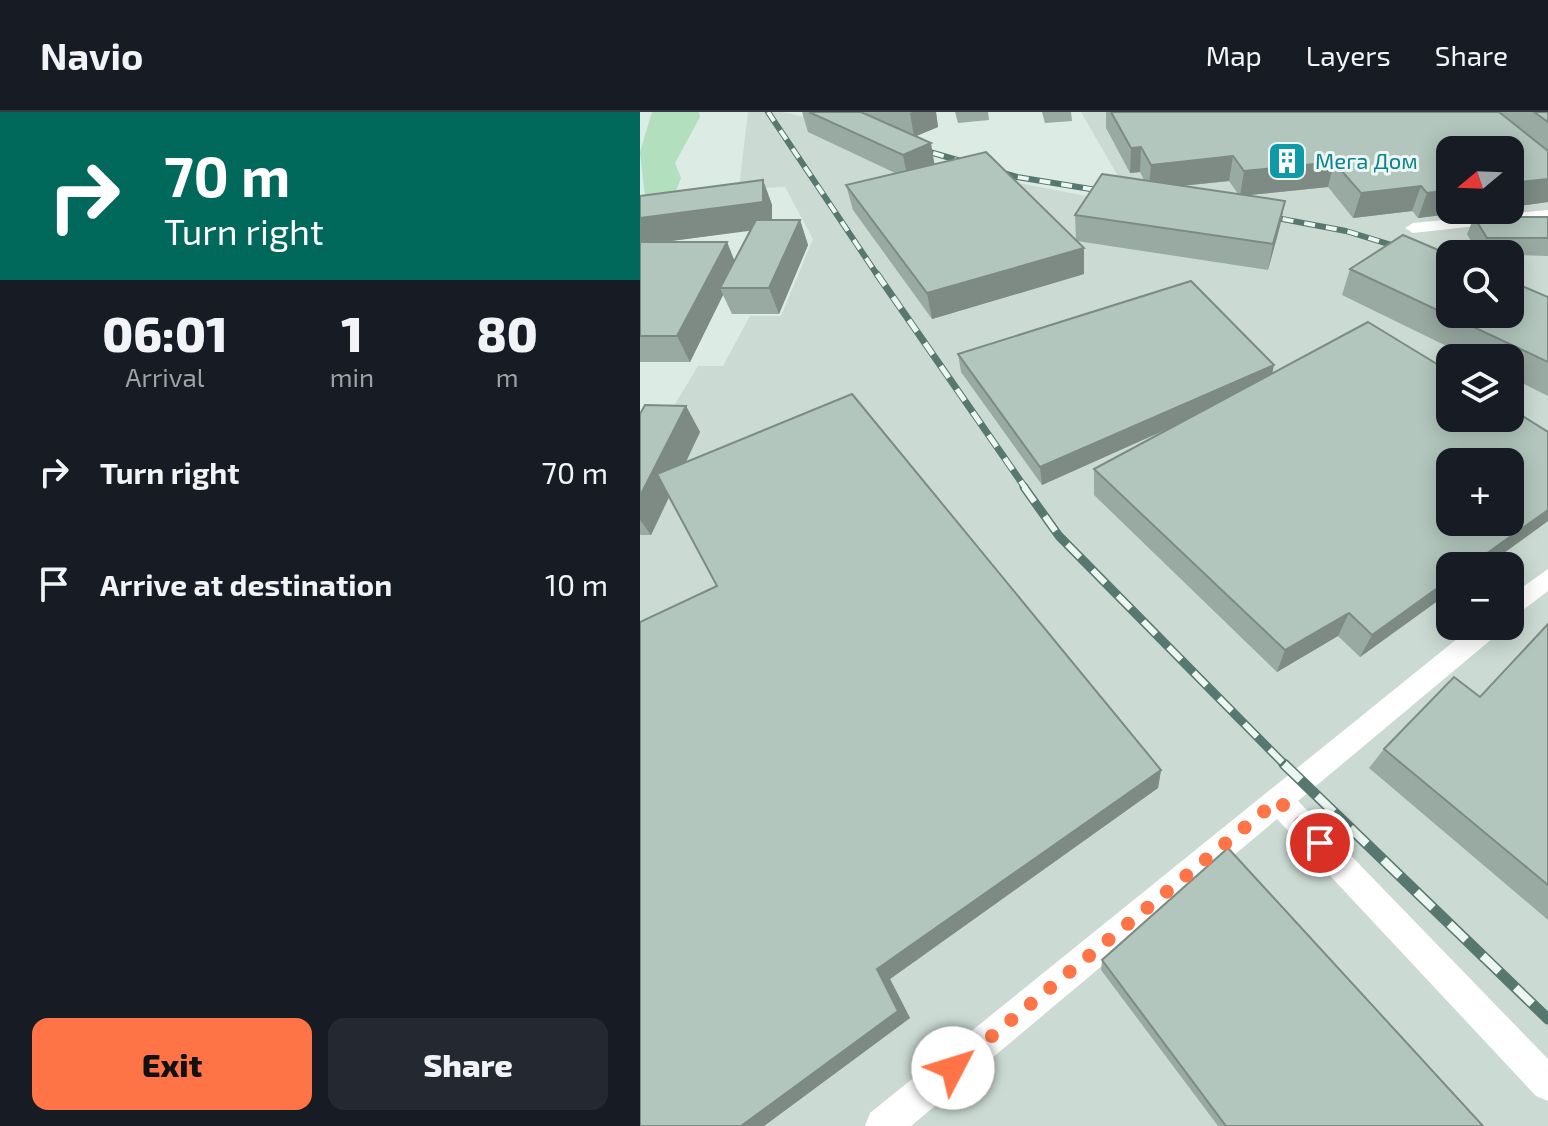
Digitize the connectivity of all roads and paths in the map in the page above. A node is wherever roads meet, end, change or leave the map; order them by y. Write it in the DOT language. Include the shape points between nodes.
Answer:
graph roads {
  1 [pos="1548,214"];
  2 [pos="1413,228"];
  3 [pos="1548,578"];
  4 [pos="1524,598"];
  5 [pos="1473,640"];
  6 [pos="1278,800"];
  7 [pos="1548,1084"];
  8 [pos="883,1126"];
  1 -- 2 [label="lane"];
  3 -- 4 [label="lane"];
  5 -- 6 [label="lane"];
  6 -- 7 [label="lane"];
  6 -- 8 [label="lane"];
}
